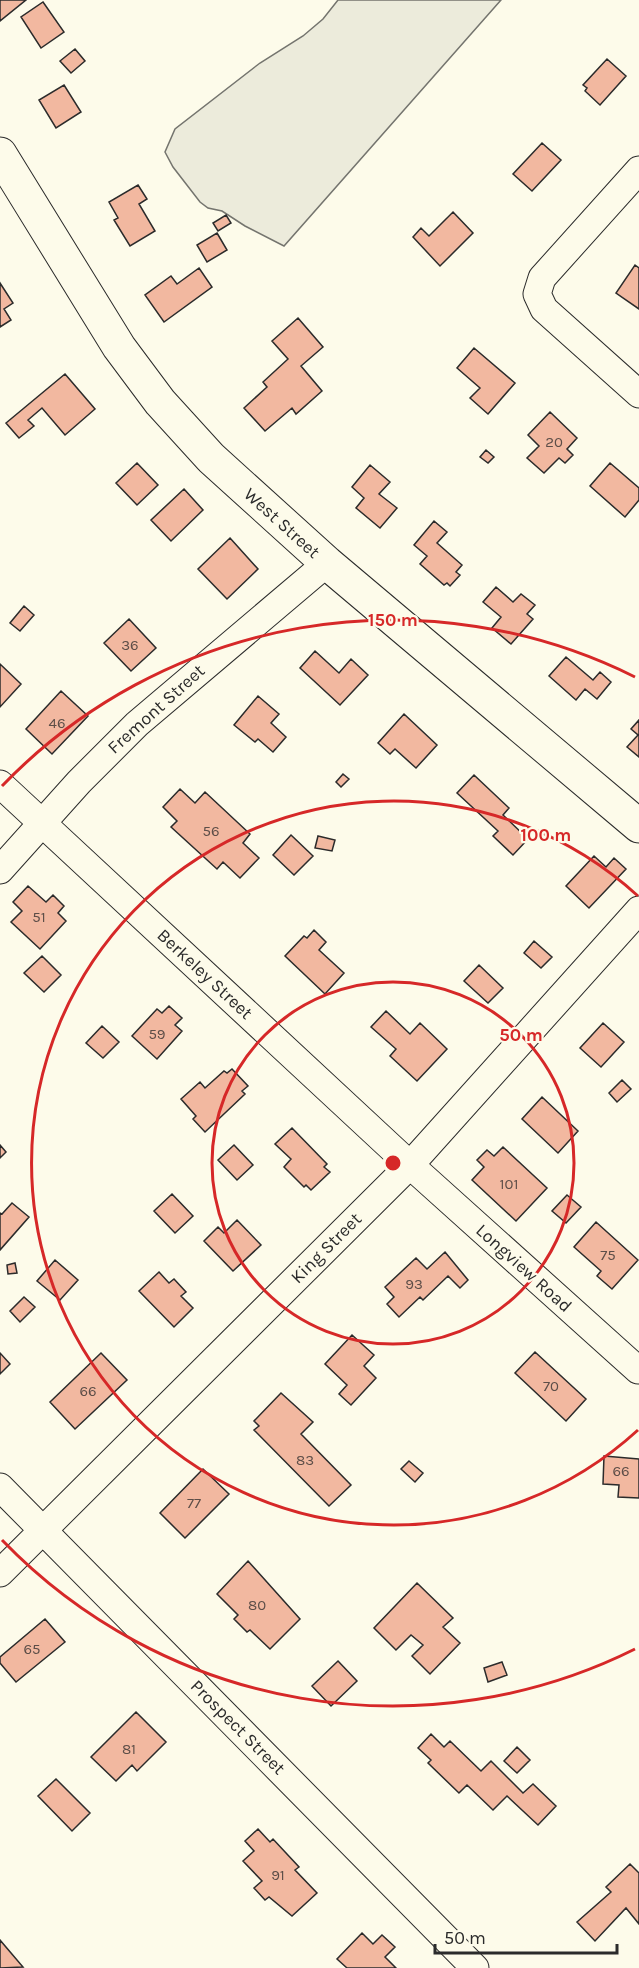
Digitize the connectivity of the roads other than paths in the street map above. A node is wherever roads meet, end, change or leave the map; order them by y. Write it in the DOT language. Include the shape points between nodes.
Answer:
graph roads {
  1 [pos="0,153"];
  2 [pos="639,170"];
  3 [pos="639,394"];
  4 [pos="327,563"];
  5 [pos="0,784"];
  6 [pos="42,823"];
  7 [pos="639,826"];
  8 [pos="0,870"];
  9 [pos="639,910"];
  10 [pos="410,1165"];
  11 [pos="638,1370"];
  12 [pos="0,1487"];
  13 [pos="43,1530"];
  14 [pos="0,1573"];
  15 [pos="475,1968"];
  1 -- 4 [label="main road, West Street" via="139,375 211,458"];
  2 -- 3 [label="street" via="542,278 537,294 544,309"];
  4 -- 6 [label="street, Fremont Street" via="137,723"];
  4 -- 7 [label="main road, West Street"];
  5 -- 6 [label="street, Berkeley Street"];
  6 -- 8 [label="street, Fremont Street"];
  6 -- 10 [label="street, Berkeley Street"];
  9 -- 10 [label="street, King Street"];
  10 -- 11 [label="street, Longview Road"];
  10 -- 13 [label="street, King Street"];
  12 -- 13 [label="street, Prospect Street"];
  13 -- 14 [label="street, King Street"];
  13 -- 15 [label="street, Prospect Street"];
}
